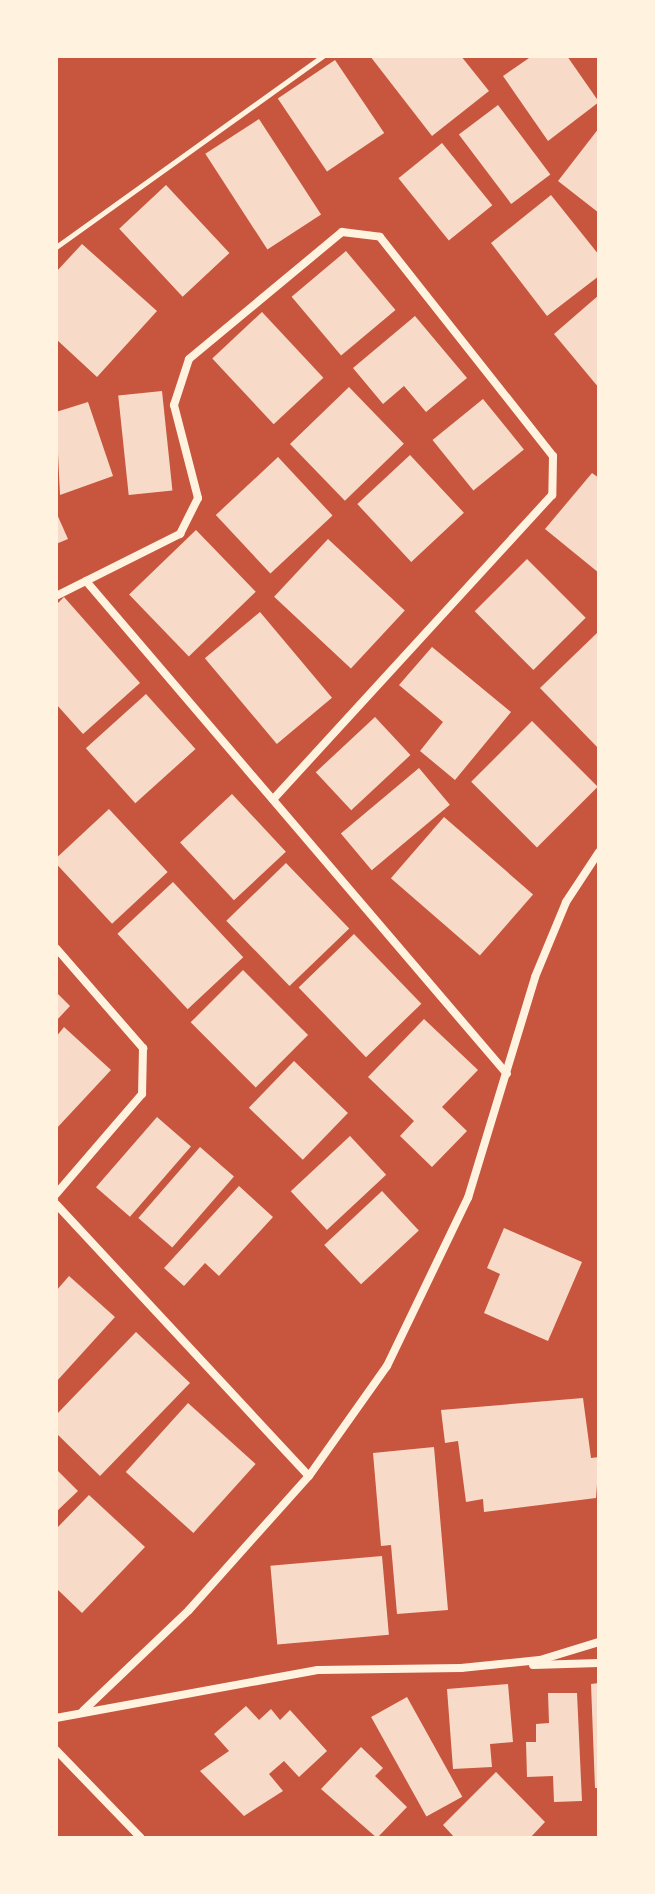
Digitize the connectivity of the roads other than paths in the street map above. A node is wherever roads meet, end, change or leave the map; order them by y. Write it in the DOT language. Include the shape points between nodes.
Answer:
graph roads {
  1 [pos="86,581"];
  2 [pos="56,596"];
  3 [pos="273,800"];
  4 [pos="599,852"];
  5 [pos="56,948"];
  6 [pos="507,1074"];
  7 [pos="56,1194"];
  8 [pos="56,1204"];
  9 [pos="309,1476"];
  10 [pos="599,1642"];
  11 [pos="599,1663"];
  12 [pos="461,1668"];
  13 [pos="83,1711"];
  14 [pos="56,1718"];
  15 [pos="56,1750"];
  16 [pos="141,1838"];
  1 -- 2 [label="street"];
  1 -- 3 [label="street"];
  1 -- 3 [label="street" via="180,534 198,498 174,405 189,359 342,232 380,237 553,456 552,495"];
  3 -- 6 [label="street"];
  4 -- 6 [label="street" via="540,965"];
  5 -- 7 [label="street" via="143,1048 142,1094"];
  6 -- 9 [label="street" via="432,1285 387,1366"];
  8 -- 9 [label="street"];
  9 -- 13 [label="street" via="189,1610"];
  10 -- 12 [label="street" via="540,1660"];
  11 -- 12 [label="street"];
  12 -- 13 [label="street" via="318,1670"];
  13 -- 14 [label="street"];
  15 -- 16 [label="street"];
}
